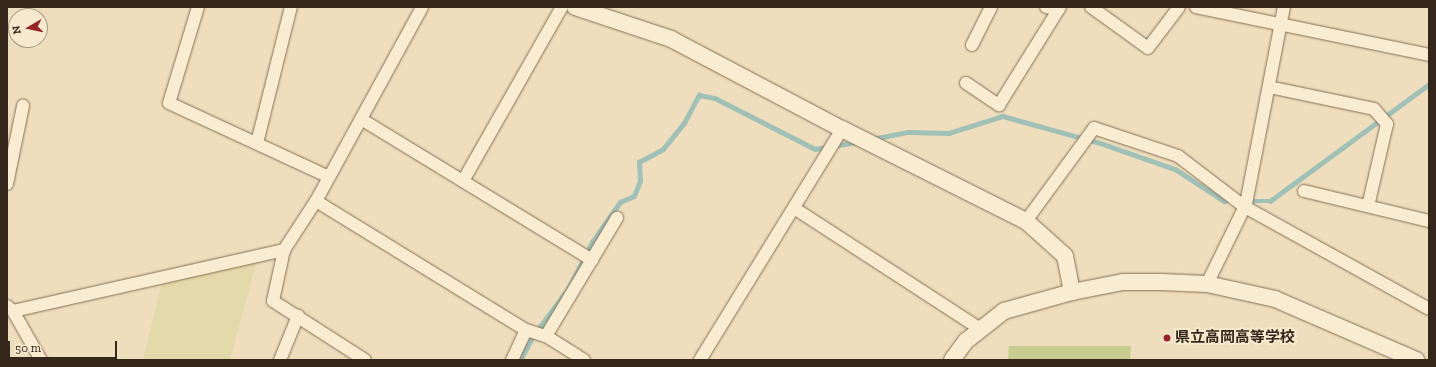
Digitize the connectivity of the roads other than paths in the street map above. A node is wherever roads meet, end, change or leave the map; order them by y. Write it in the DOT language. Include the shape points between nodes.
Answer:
graph roads {
  1 [pos="198,7"];
  2 [pos="291,7"];
  3 [pos="422,7"];
  4 [pos="562,7"];
  5 [pos="575,7"];
  6 [pos="991,7"];
  7 [pos="1046,7"];
  8 [pos="1091,7"];
  9 [pos="1179,7"];
  10 [pos="1196,7"];
  11 [pos="1284,7"];
  12 [pos="1059,8"];
  13 [pos="1281,26"];
  14 [pos="972,45"];
  15 [pos="1429,55"];
  16 [pos="966,83"];
  17 [pos="1269,87"];
  18 [pos="23,106"];
  19 [pos="361,119"];
  20 [pos="842,129"];
  21 [pos="257,143"];
  22 [pos="329,177"];
  23 [pos="463,181"];
  24 [pos="7,184"];
  25 [pos="1304,191"];
  26 [pos="316,201"];
  27 [pos="1245,202"];
  28 [pos="1368,206"];
  29 [pos="794,208"];
  30 [pos="617,218"];
  31 [pos="1026,221"];
  32 [pos="1429,221"];
  33 [pos="284,250"];
  34 [pos="592,260"];
  35 [pos="1207,284"];
  36 [pos="1072,292"];
  37 [pos="10,308"];
  38 [pos="1429,309"];
  39 [pos="298,316"];
  40 [pos="979,328"];
  41 [pos="526,330"];
  42 [pos="546,336"];
  43 [pos="41,360"];
  44 [pos="280,360"];
  45 [pos="364,360"];
  46 [pos="512,360"];
  47 [pos="584,360"];
  48 [pos="700,360"];
  49 [pos="952,360"];
  50 [pos="1416,360"];
  1 -- 21 [label="street" via="169,103"];
  2 -- 21 [label="street"];
  3 -- 19 [label="street"];
  4 -- 23 [label="street"];
  5 -- 20 [label="street" via="671,39"];
  6 -- 14 [label="street"];
  7 -- 12 [label="street"];
  8 -- 9 [label="street" via="1148,48"];
  10 -- 13 [label="street"];
  11 -- 13 [label="street"];
  12 -- 16 [label="street" via="999,105"];
  13 -- 15 [label="street"];
  13 -- 17 [label="street"];
  17 -- 27 [label="street"];
  17 -- 28 [label="street" via="1374,109 1387,124"];
  18 -- 24 [label="street"];
  19 -- 22 [label="street"];
  19 -- 23 [label="street"];
  20 -- 29 [label="street"];
  20 -- 31 [label="street"];
  21 -- 22 [label="street"];
  22 -- 26 [label="street"];
  23 -- 34 [label="street"];
  25 -- 28 [label="street"];
  26 -- 33 [label="street"];
  26 -- 41 [label="street"];
  27 -- 31 [label="street" via="1178,156 1094,128"];
  27 -- 35 [label="street"];
  27 -- 38 [label="street"];
  28 -- 32 [label="street"];
  29 -- 40 [label="street"];
  29 -- 48 [label="street"];
  30 -- 34 [label="street"];
  31 -- 36 [label="street" via="1064,256"];
  33 -- 37 [label="street"];
  33 -- 39 [label="street" via="273,301"];
  34 -- 42 [label="street"];
  35 -- 36 [label="street" via="1123,282"];
  35 -- 50 [label="street" via="1275,299"];
  36 -- 40 [label="street" via="1004,311"];
  37 -- 43 [label="street"];
  39 -- 44 [label="street"];
  39 -- 45 [label="street"];
  40 -- 49 [label="street"];
  41 -- 42 [label="street"];
  41 -- 46 [label="street"];
  42 -- 47 [label="street"];
}
